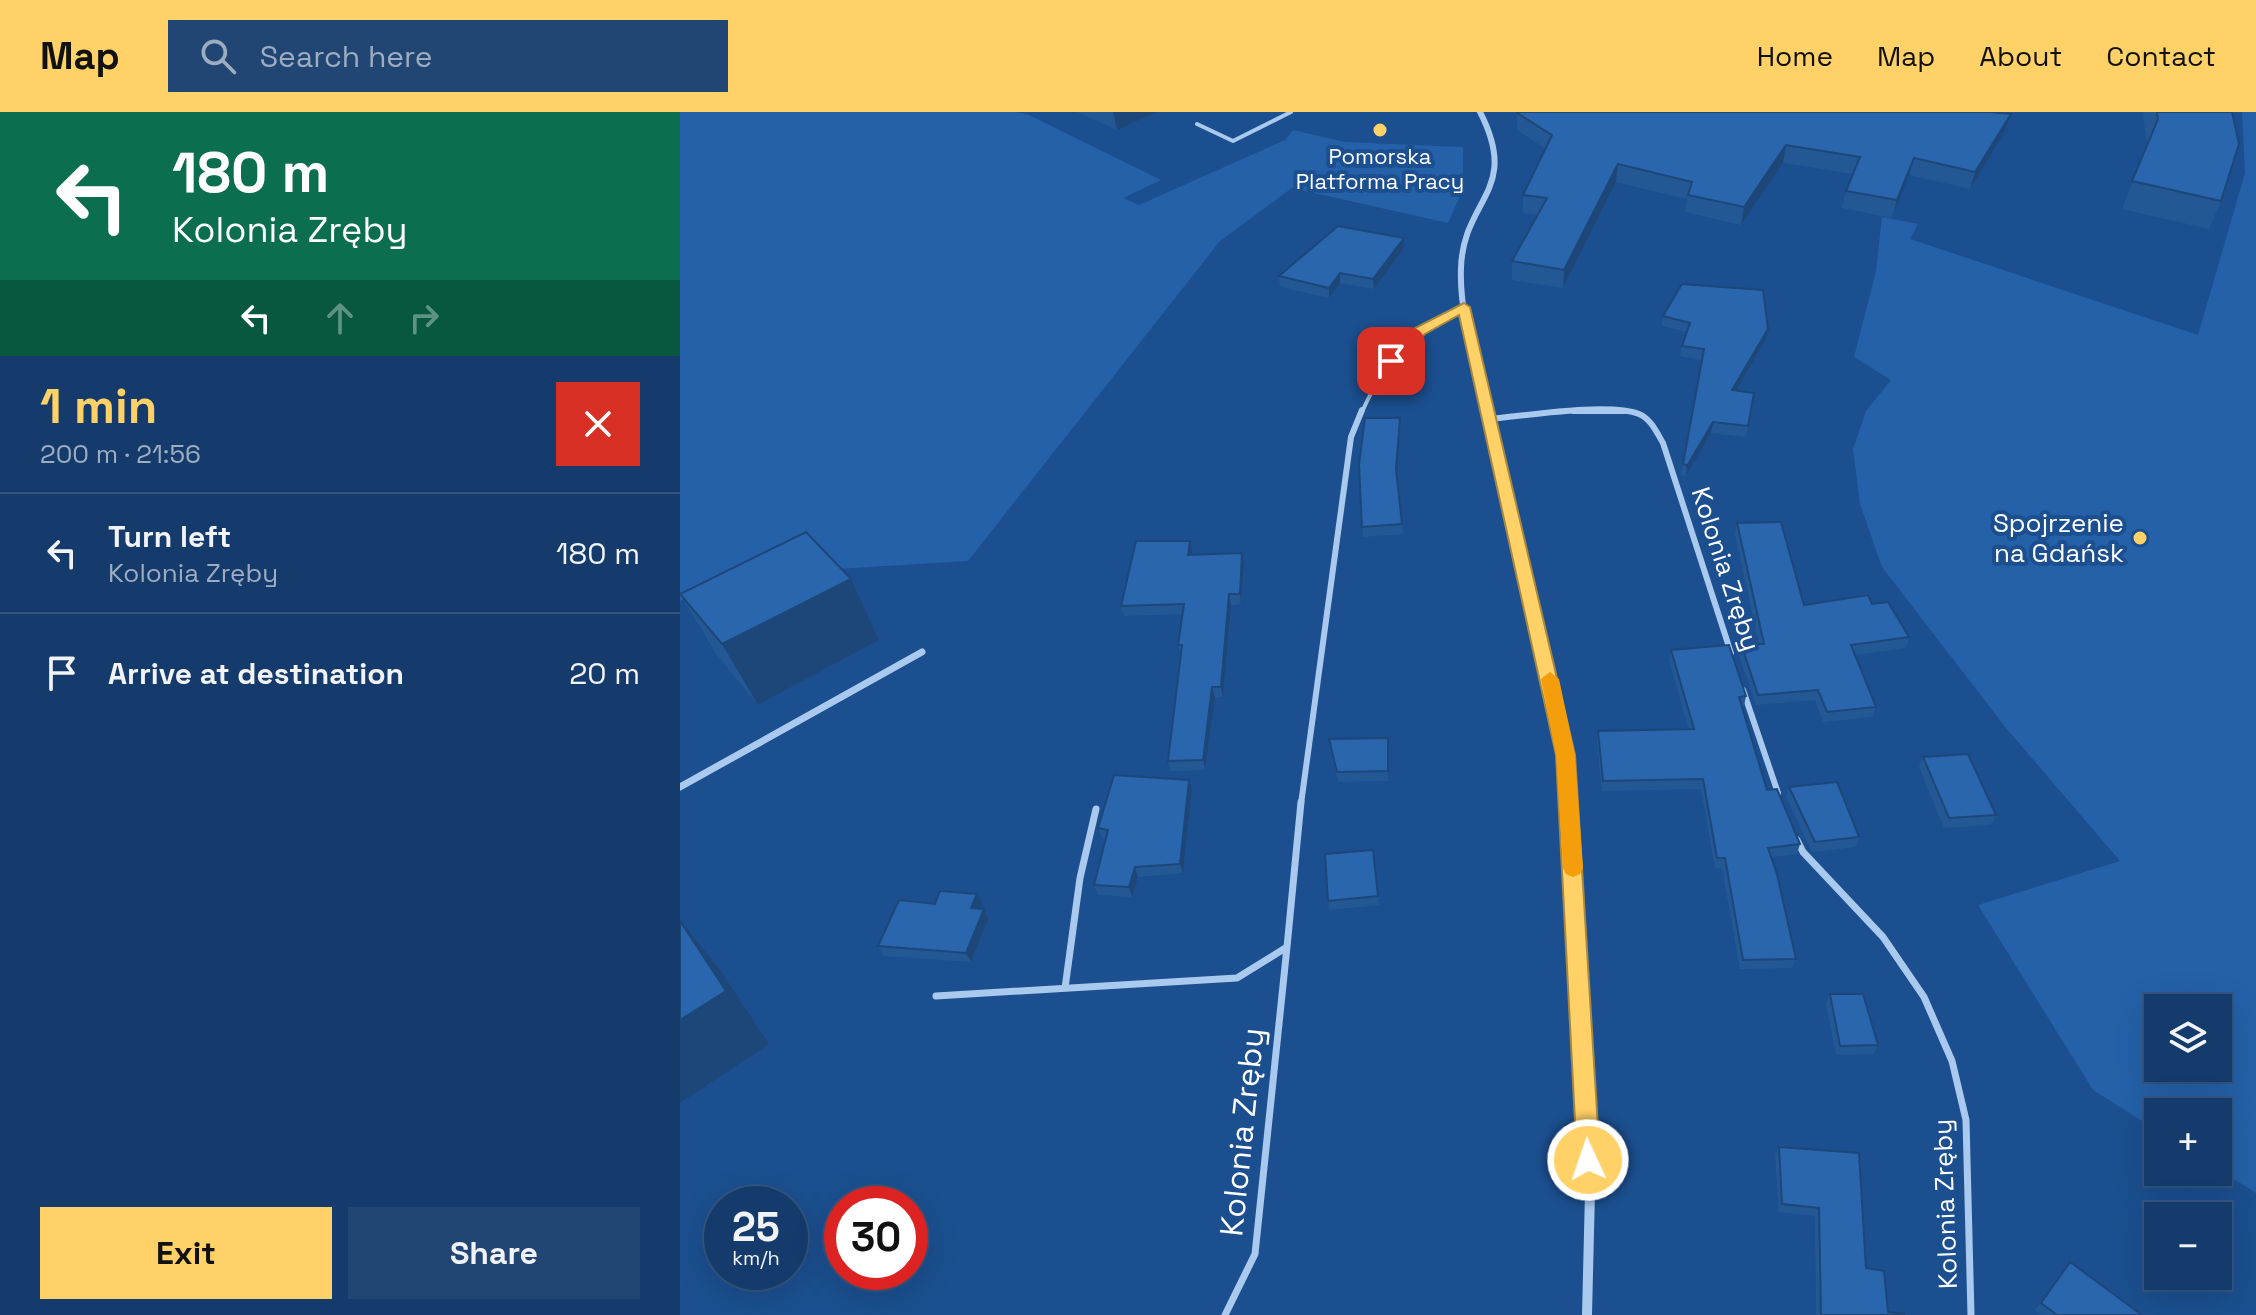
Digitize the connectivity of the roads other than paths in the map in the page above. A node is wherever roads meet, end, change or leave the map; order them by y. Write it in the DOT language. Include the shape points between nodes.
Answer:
graph roads {
  1 [pos="1291,112"];
  2 [pos="1480,112"];
  3 [pos="1197,124"];
  4 [pos="1464,307"];
  5 [pos="1489,419"];
  6 [pos="922,652"];
  7 [pos="1734,664"];
  8 [pos="1739,678"];
  9 [pos="680,787"];
  10 [pos="1782,806"];
  11 [pos="1096,809"];
  12 [pos="1792,831"];
  13 [pos="1287,947"];
  14 [pos="1065,988"];
  15 [pos="936,996"];
  16 [pos="1225,1315"];
  17 [pos="1587,1315"];
  18 [pos="1971,1315"];
  1 -- 3 [label="lane" via="1233,141"];
  2 -- 4 [label="street" via="1499,162 1464,243"];
  4 -- 5 [label="street"];
  4 -- 13 [label="lane, Kolonia Zręby" via="1420,331 1391,361 1370,391 1351,437 1302,789"];
  5 -- 7 [label="lane, Kolonia Zręby" via="1615,412 1640,414 1649,422 1663,443"];
  5 -- 17 [label="street" via="1567,769 1590,1192"];
  6 -- 9 [label="street"];
  8 -- 10 [label="lane, Kolonia Zręby"];
  11 -- 14 [label="lane"];
  12 -- 18 [label="lane, Kolonia Zręby" via="1803,852 1883,937 1924,997 1952,1061 1966,1120"];
  13 -- 14 [label="lane" via="1237,978"];
  13 -- 16 [label="lane, Kolonia Zręby" via="1255,1254"];
  14 -- 15 [label="lane"];
}
